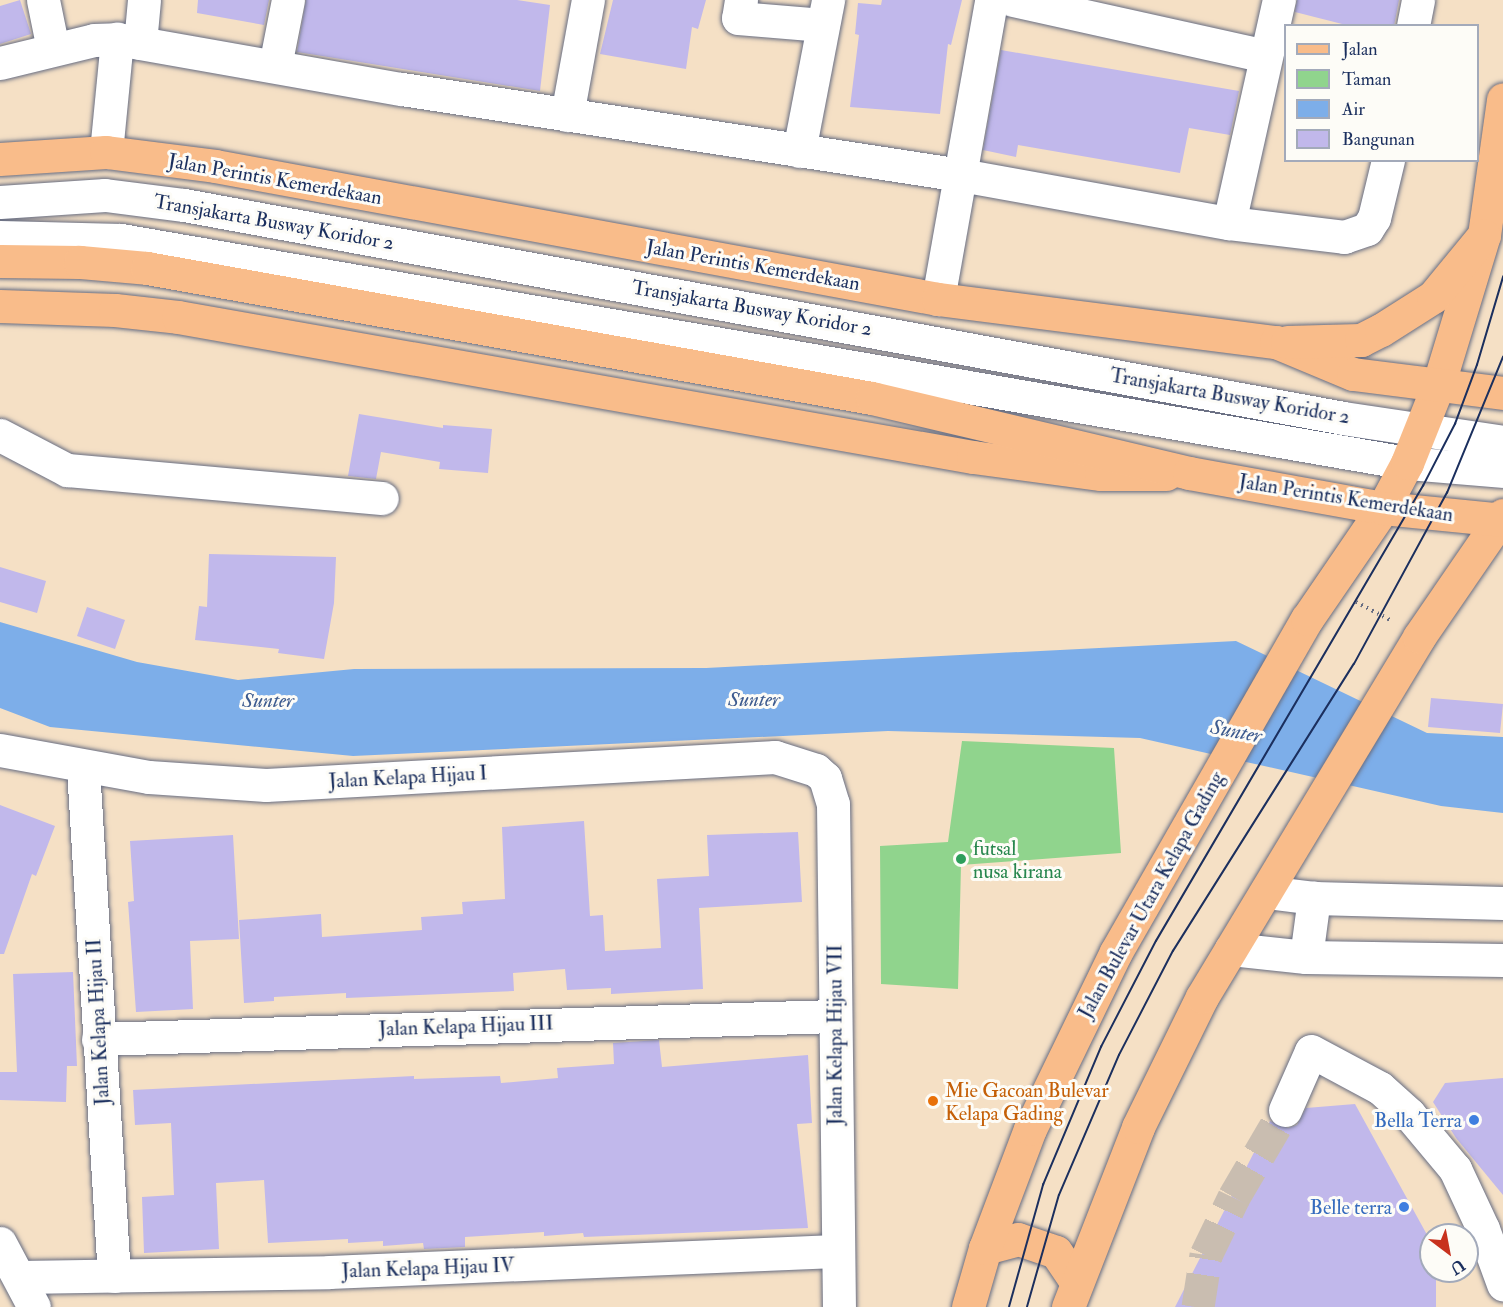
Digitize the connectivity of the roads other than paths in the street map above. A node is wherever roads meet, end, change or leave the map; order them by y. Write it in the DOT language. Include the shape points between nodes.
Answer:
graph roads {
  1 [pos="43,0"];
  2 [pos="144,0"];
  3 [pos="288,0"];
  4 [pos="588,0"];
  5 [pos="741,0"];
  6 [pos="991,0"];
  7 [pos="1014,0"];
  8 [pos="1279,0"];
  9 [pos="1418,0"];
  10 [pos="826,13"];
  11 [pos="1413,24"];
  12 [pos="117,41"];
  13 [pos="53,49"];
  14 [pos="1265,56"];
  15 [pos="0,63"];
  16 [pos="275,66"];
  17 [pos="1503,99"];
  18 [pos="567,115"];
  19 [pos="800,151"];
  20 [pos="96,152"];
  21 [pos="0,159"];
  22 [pos="1388,162"];
  23 [pos="961,175"];
  24 [pos="0,202"];
  25 [pos="1229,223"];
  26 [pos="1484,235"];
  27 [pos="0,237"];
  28 [pos="0,261"];
  29 [pos="938,299"];
  30 [pos="0,306"];
  31 [pos="1276,342"];
  32 [pos="1438,383"];
  33 [pos="1503,393"];
  34 [pos="1421,430"];
  35 [pos="0,435"];
  36 [pos="1503,441"];
  37 [pos="1407,463"];
  38 [pos="1503,471"];
  39 [pos="1189,473"];
  40 [pos="382,498"];
  41 [pos="1383,508"];
  42 [pos="1502,518"];
  43 [pos="0,750"];
  44 [pos="83,768"];
  45 [pos="816,770"];
  46 [pos="1266,892"];
  47 [pos="1314,898"];
  48 [pos="1503,903"];
  49 [pos="1231,949"];
  50 [pos="1306,957"];
  51 [pos="1503,960"];
  52 [pos="834,1016"];
  53 [pos="98,1039"];
  54 [pos="1285,1110"];
  55 [pos="0,1243"];
  56 [pos="985,1248"];
  57 [pos="836,1251"];
  58 [pos="114,1276"];
  59 [pos="20,1277"];
  60 [pos="1503,1284"];
  61 [pos="1072,1294"];
  62 [pos="34,1307"];
  63 [pos="839,1307"];
  64 [pos="968,1307"];
  1 -- 13 [label="street"];
  2 -- 12 [label="street"];
  3 -- 16 [label="street"];
  4 -- 18 [label="street"];
  5 -- 10 [label="street" via="738,18"];
  6 -- 23 [label="street"];
  7 -- 14 [label="street"];
  8 -- 14 [label="street"];
  9 -- 11 [label="street"];
  10 -- 19 [label="street"];
  12 -- 13 [label="street"];
  12 -- 16 [label="street"];
  12 -- 20 [label="street"];
  13 -- 15 [label="street"];
  14 -- 25 [label="street"];
  16 -- 18 [label="street"];
  17 -- 26 [label="main road, Jalan Bulevar Utara Kelapa Gading"];
  18 -- 19 [label="street"];
  19 -- 23 [label="street"];
  20 -- 21 [label="main road, Jalan Perintis Kemerdekaan"];
  20 -- 29 [label="main road, Jalan Perintis Kemerdekaan" via="215,166"];
  22 -- 25 [label="street" via="1374,218 1356,234 1344,237"];
  23 -- 25 [label="street"];
  23 -- 29 [label="street"];
  24 -- 34 [label="street, Transjakarta Busway Koridor 2" via="105,195 184,205"];
  26 -- 31 [label="main road" via="1433,297 1381,330 1361,339"];
  26 -- 32 [label="main road, Jalan Bulevar Utara Kelapa Gading"];
  27 -- 37 [label="street, Transjakarta Busway Koridor 2" via="121,240"];
  28 -- 39 [label="main road, Jalan Perintis Kemerdekaan" via="147,268 872,398"];
  29 -- 31 [label="main road, Jalan Perintis Kemerdekaan"];
  30 -- 39 [label="main road, Jalan Perintis Kemerdekaan" via="115,309 178,317 1045,468 1101,474"];
  31 -- 32 [label="main road, Jalan Perintis Kemerdekaan" via="1353,374"];
  32 -- 33 [label="main road, Jalan Perintis Kemerdekaan"];
  32 -- 34 [label="main road, Jalan Bulevar Utara Kelapa Gading"];
  34 -- 36 [label="street, Transjakarta Busway Koridor 2"];
  34 -- 37 [label="main road, Jalan Bulevar Utara Kelapa Gading"];
  35 -- 40 [label="street" via="67,470"];
  37 -- 38 [label="street, Transjakarta Busway Koridor 2"];
  37 -- 41 [label="main road, Jalan Bulevar Utara Kelapa Gading"];
  39 -- 41 [label="main road, Jalan Perintis Kemerdekaan"];
  41 -- 42 [label="main road, Jalan Perintis Kemerdekaan"];
  41 -- 56 [label="main road, Jalan Bulevar Utara Kelapa Gading" via="1307,619 1072,1039 1030,1130"];
  42 -- 46 [label="main road" via="1400,670"];
  43 -- 44 [label="street, Jalan Kelapa Hijau I"];
  44 -- 45 [label="street, Jalan Kelapa Hijau I" via="267,785 775,757"];
  44 -- 53 [label="street, Jalan Kelapa Hijau II"];
  45 -- 52 [label="street, Jalan Kelapa Hijau VII" via="825,778 833,804"];
  46 -- 47 [label="street"];
  46 -- 49 [label="main road"];
  47 -- 48 [label="street"];
  47 -- 50 [label="street"];
  49 -- 50 [label="street"];
  49 -- 61 [label="main road" via="1202,997 1138,1127"];
  50 -- 51 [label="street"];
  52 -- 53 [label="street, Jalan Kelapa Hijau III"];
  52 -- 57 [label="street, Jalan Kelapa Hijau VII"];
  53 -- 58 [label="street, Jalan Kelapa Hijau II"];
  54 -- 60 [label="street" via="1311,1051 1380,1088 1409,1114 1455,1169"];
  55 -- 59 [label="street"];
  56 -- 61 [label="main road" via="1018,1239 1056,1252"];
  56 -- 64 [label="main road, Jalan Bulevar Utara Kelapa Gading"];
  57 -- 58 [label="street, Jalan Kelapa Hijau IV" via="329,1272"];
  57 -- 63 [label="street, Jalan Kelapa Hijau VII"];
  58 -- 59 [label="street, Jalan Kelapa Hijau IV"];
  59 -- 62 [label="street"];
}
